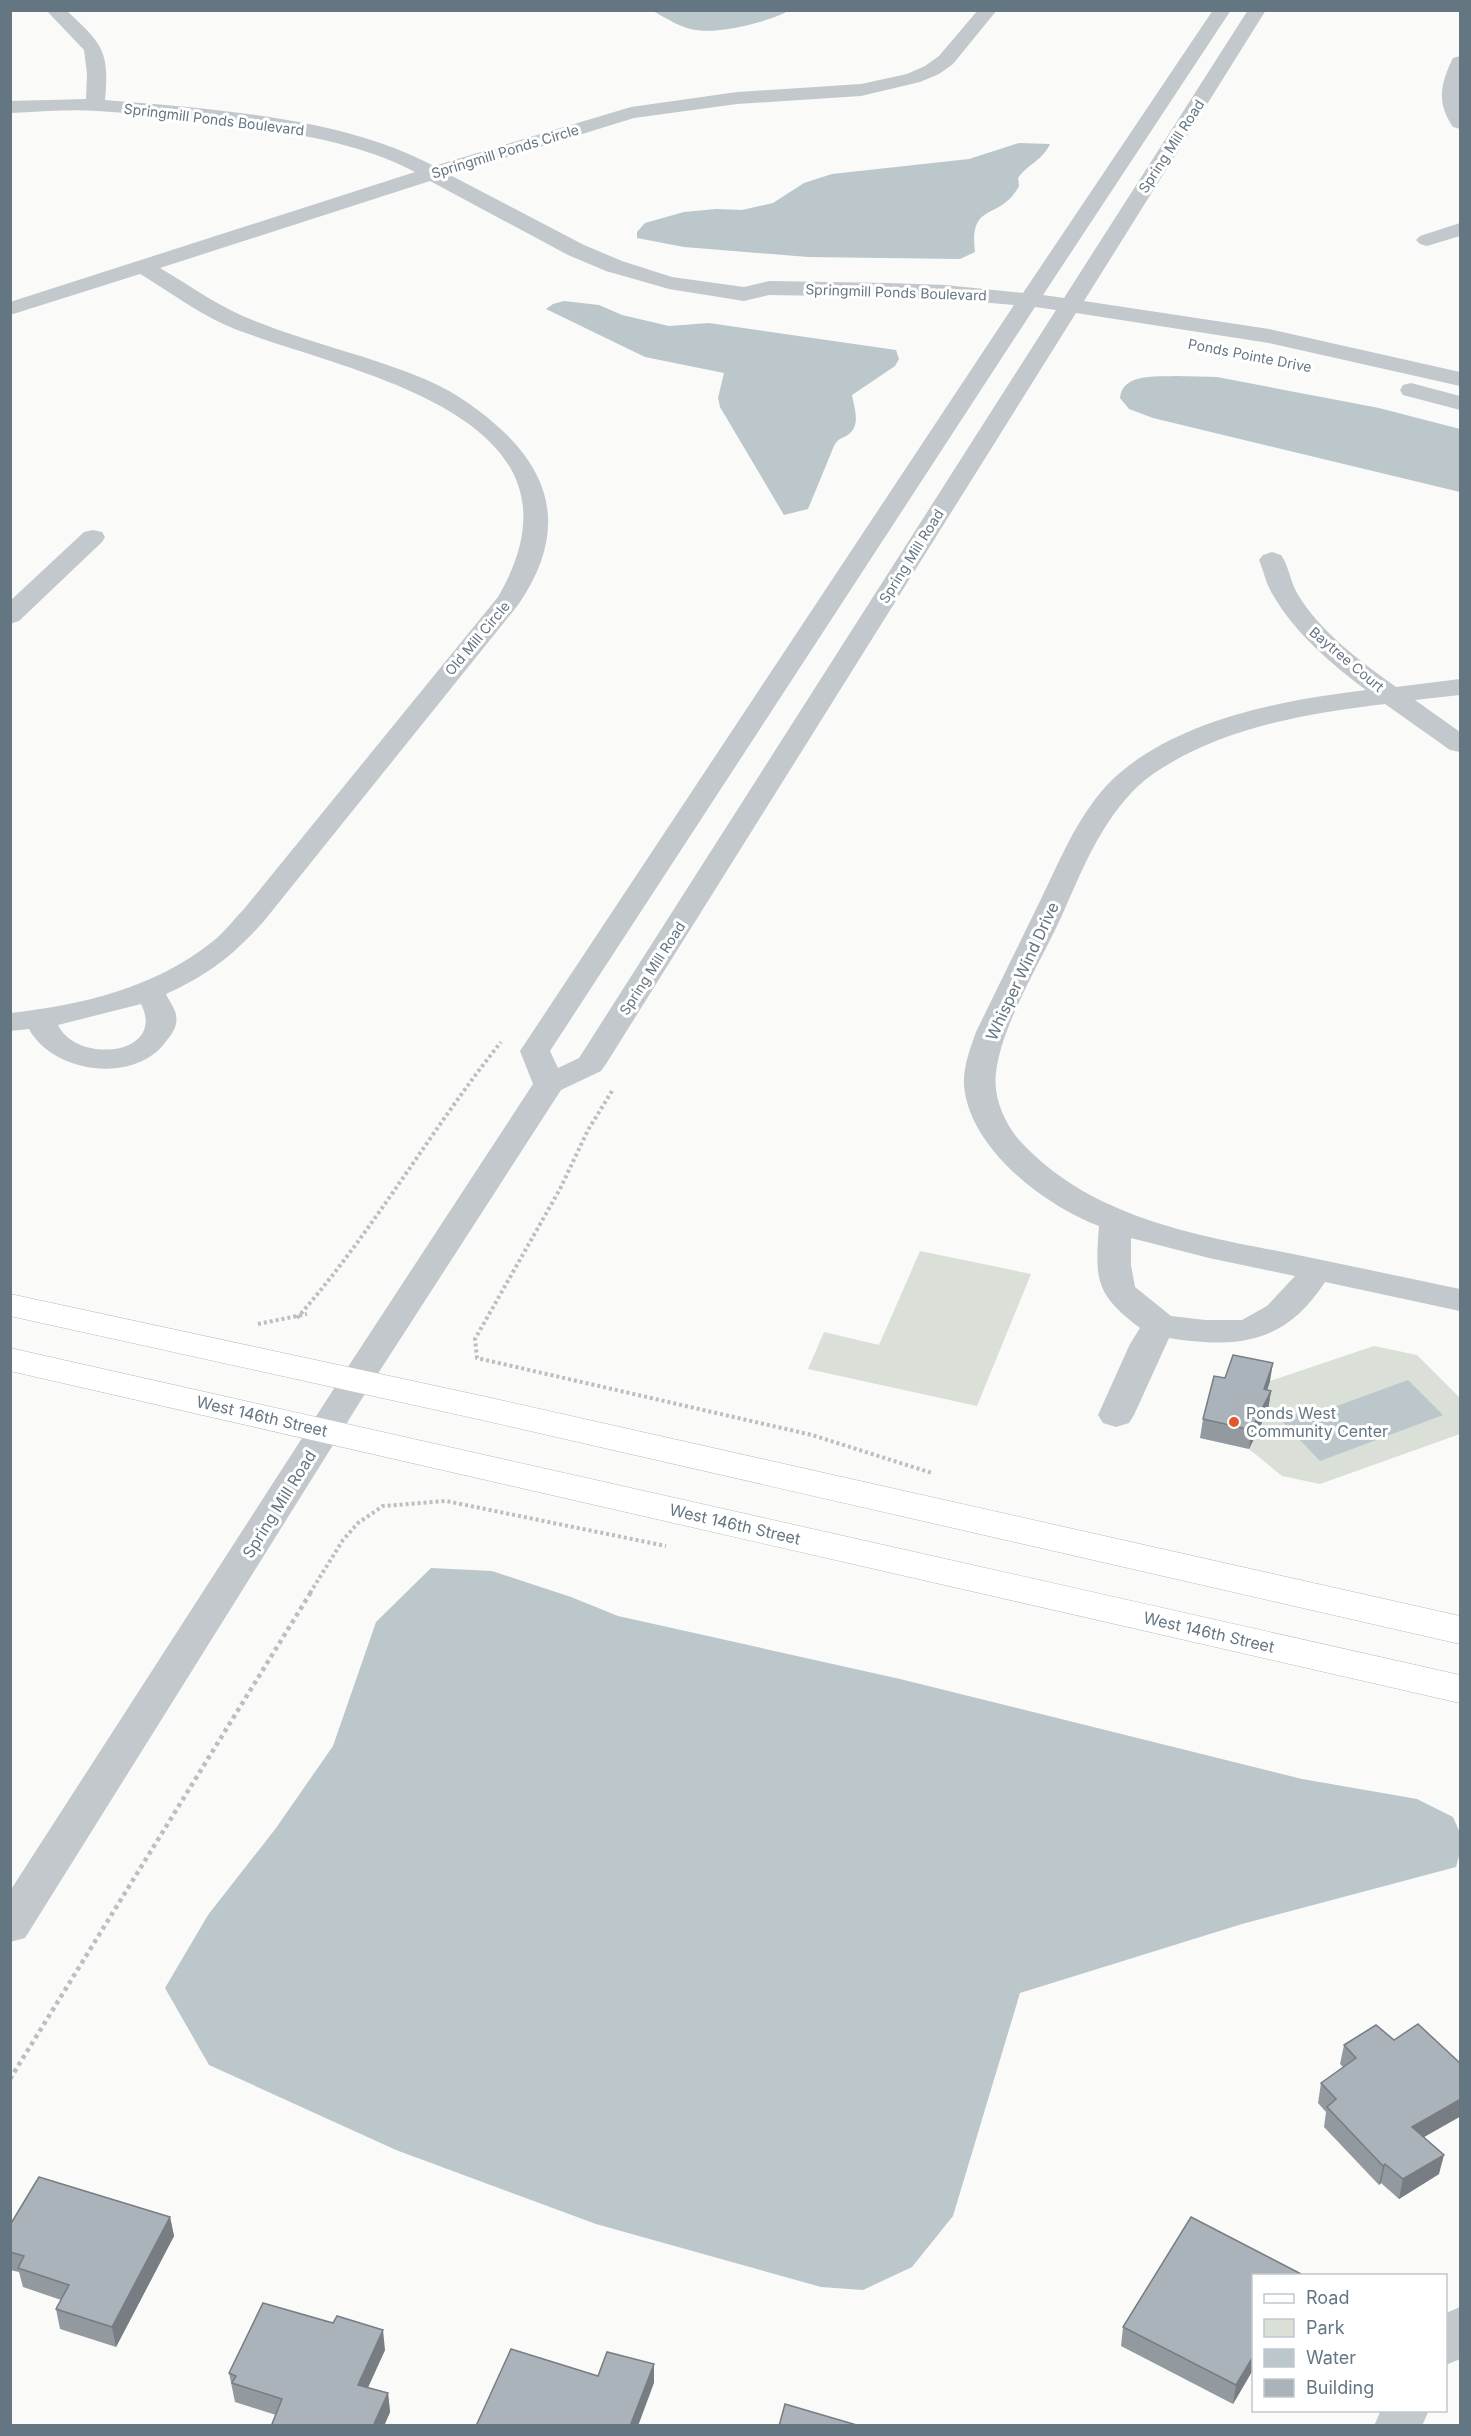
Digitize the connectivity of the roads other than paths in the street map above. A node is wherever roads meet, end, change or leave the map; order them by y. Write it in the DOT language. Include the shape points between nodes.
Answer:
graph roads {
  1 [pos="55,10"];
  2 [pos="988,10"];
  3 [pos="1222,10"];
  4 [pos="1257,10"];
  5 [pos="1461,62"];
  6 [pos="95,105"];
  7 [pos="10,107"];
  8 [pos="1461,123"];
  9 [pos="434,174"];
  10 [pos="1461,229"];
  11 [pos="1428,240"];
  12 [pos="142,267"];
  13 [pos="10,309"];
  14 [pos="1043,312"];
  15 [pos="1234,352"];
  16 [pos="1291,363"];
  17 [pos="1461,379"];
  18 [pos="1461,403"];
  19 [pos="93,537"];
  20 [pos="1272,560"];
  21 [pos="10,616"];
  22 [pos="1461,687"];
  23 [pos="1389,694"];
  24 [pos="1461,744"];
  25 [pos="149,990"];
  26 [pos="25,1021"];
  27 [pos="549,1084"];
  28 [pos="1116,1221"];
  29 [pos="1316,1270"];
  30 [pos="1461,1300"];
  31 [pos="10,1305"];
  32 [pos="1160,1324"];
  33 [pos="10,1359"];
  34 [pos="356,1381"];
  35 [pos="1116,1415"];
  36 [pos="326,1430"];
  37 [pos="1461,1630"];
  38 [pos="1461,1689"];
  39 [pos="10,1926"];
  40 [pos="1461,2328"];
  41 [pos="1447,2343"];
  42 [pos="1404,2412"];
  43 [pos="1398,2426"];
  1 -- 6 [label="street" via="94,51"];
  2 -- 9 [label="street, Springmill Ponds Circle" via="946,60 913,78 861,90 669,106 584,127"];
  3 -- 14 [label="street, Spring Mill Road"];
  4 -- 14 [label="street, Spring Mill Road"];
  5 -- 8 [label="street" via="1449,94 1451,108"];
  6 -- 7 [label="street, Springmill Ponds Boulevard"];
  6 -- 9 [label="street, Springmill Ponds Boulevard" via="302,129 379,150"];
  9 -- 12 [label="street, Springmill Ponds Circle"];
  9 -- 14 [label="street, Springmill Ponds Boulevard" via="576,250 614,266 669,283 744,294 763,305"];
  10 -- 11 [label="street"];
  12 -- 13 [label="street, Springmill Ponds Circle"];
  12 -- 25 [label="street, Old Mill Circle" via="227,318 402,377 472,414 520,462 534,487 538,513 536,541 525,574 509,600 254,915 223,948"];
  14 -- 15 [label="street, Ponds Pointe Drive"];
  14 -- 17 [label="street, Ponds Pointe Drive" via="1269,336"];
  14 -- 27 [label="street, Spring Mill Road" via="590,1064"];
  14 -- 27 [label="street, Spring Mill Road" via="536,1051"];
  16 -- 18 [label="street, Ponds Pointe Drive"];
  19 -- 21 [label="street"];
  20 -- 23 [label="street, Baytree Court" via="1286,597 1309,627"];
  22 -- 23 [label="street, Whisper Wind Drive"];
  23 -- 24 [label="street, Baytree Court"];
  23 -- 28 [label="street, Whisper Wind Drive" via="1270,713 1196,739 1149,764 1127,782 1088,831 991,1032 980,1085 999,1137 1022,1163 1056,1191"];
  25 -- 26 [label="street, Old Mill Circle" via="98,1008"];
  25 -- 26 [label="street" via="161,1016 160,1028 146,1049 130,1056 94,1058 73,1052"];
  27 -- 34 [label="street, Spring Mill Road"];
  28 -- 29 [label="street, Whisper Wind Drive" via="1178,1241"];
  28 -- 32 [label="street" via="1113,1266 1119,1292"];
  29 -- 30 [label="street, Whisper Wind Drive"];
  29 -- 32 [label="street" via="1285,1310 1248,1330 1200,1330"];
  31 -- 34 [label="main road"];
  32 -- 35 [label="street"];
  33 -- 36 [label="main road, West 146th Street"];
  34 -- 36 [label="street, Spring Mill Road"];
  34 -- 37 [label="main road"];
  36 -- 38 [label="main road, West 146th Street"];
  36 -- 39 [label="street, Spring Mill Road"];
  40 -- 41 [label="street"];
  42 -- 43 [label="street"];
}
